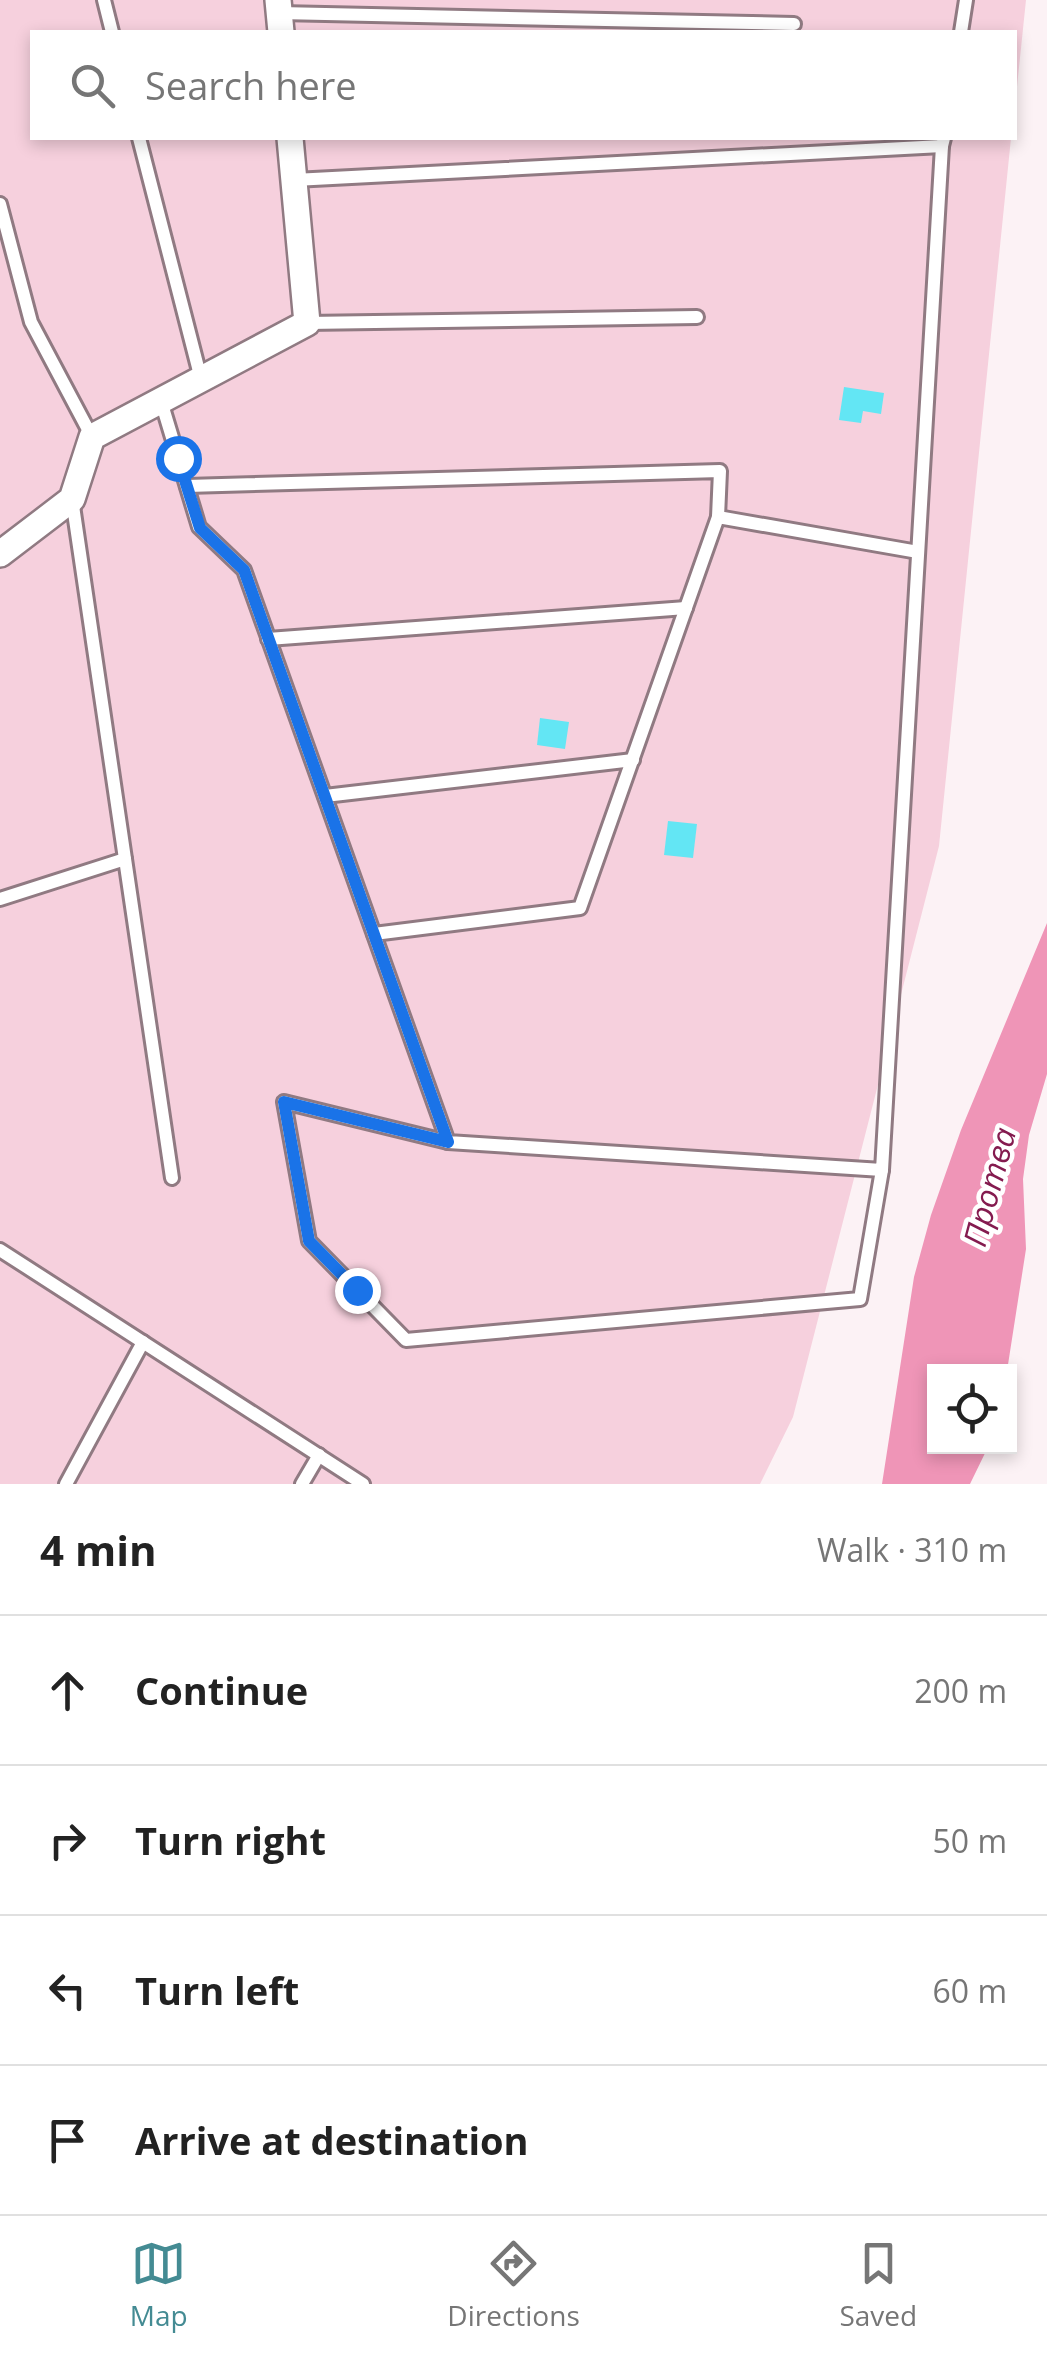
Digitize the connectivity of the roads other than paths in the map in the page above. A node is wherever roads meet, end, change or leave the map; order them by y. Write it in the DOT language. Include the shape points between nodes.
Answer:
graph roads {
  1 [pos="104,0"];
  2 [pos="966,0"];
  3 [pos="279,15"];
  4 [pos="794,24"];
  5 [pos="112,30"];
  6 [pos="961,30"];
  7 [pos="140,140"];
  8 [pos="290,140"];
  9 [pos="943,142"];
  10 [pos="294,180"];
  11 [pos="0,204"];
  12 [pos="698,318"];
  13 [pos="306,323"];
  14 [pos="201,379"];
  15 [pos="161,401"];
  16 [pos="92,438"];
  17 [pos="187,486"];
  18 [pos="72,498"];
  19 [pos="718,517"];
  20 [pos="918,552"];
  21 [pos="0,554"];
  22 [pos="686,608"];
  23 [pos="268,639"];
  24 [pos="632,760"];
  25 [pos="325,796"];
  26 [pos="125,859"];
  27 [pos="0,898"];
  28 [pos="374,934"];
  29 [pos="448,1142"];
  30 [pos="882,1170"];
  31 [pos="172,1178"];
  32 [pos="0,1250"];
  33 [pos="143,1342"];
  34 [pos="319,1455"];
  35 [pos="66,1484"];
  36 [pos="302,1484"];
  37 [pos="364,1484"];
  1 -- 5 [label="lane"];
  2 -- 6 [label="lane"];
  3 -- 4 [label="lane"];
  7 -- 14 [label="lane"];
  8 -- 10 [label="street"];
  9 -- 10 [label="lane"];
  9 -- 20 [label="lane"];
  10 -- 13 [label="street"];
  11 -- 16 [label="lane" via="31,322"];
  12 -- 13 [label="lane"];
  13 -- 14 [label="street"];
  14 -- 15 [label="street"];
  15 -- 16 [label="street"];
  15 -- 17 [label="lane"];
  16 -- 18 [label="street"];
  17 -- 19 [label="lane" via="720,471"];
  17 -- 23 [label="lane" via="200,528 244,570"];
  18 -- 21 [label="street"];
  18 -- 26 [label="lane"];
  19 -- 20 [label="lane"];
  19 -- 22 [label="lane"];
  20 -- 30 [label="lane"];
  22 -- 23 [label="lane"];
  22 -- 24 [label="lane"];
  23 -- 25 [label="lane"];
  24 -- 25 [label="lane"];
  24 -- 28 [label="lane" via="580,908"];
  25 -- 28 [label="lane"];
  26 -- 27 [label="lane"];
  26 -- 31 [label="lane"];
  28 -- 29 [label="lane"];
  29 -- 30 [label="lane"];
  29 -- 30 [label="lane" via="284,1102 309,1241 406,1340 860,1299"];
  32 -- 33 [label="lane"];
  33 -- 34 [label="lane"];
  33 -- 35 [label="lane"];
  34 -- 36 [label="lane"];
  34 -- 37 [label="lane"];
}
